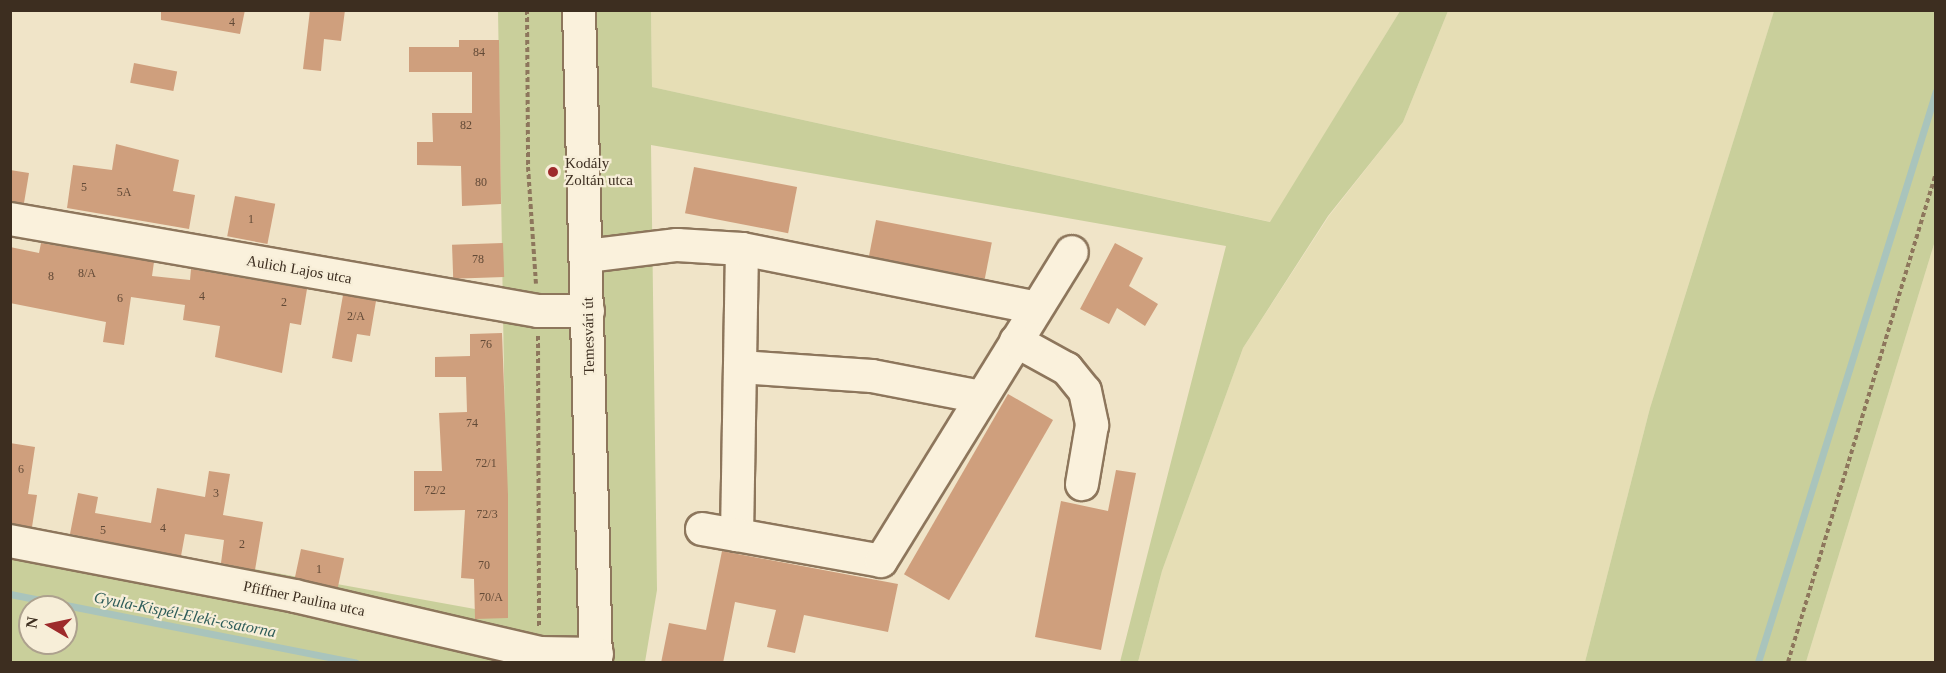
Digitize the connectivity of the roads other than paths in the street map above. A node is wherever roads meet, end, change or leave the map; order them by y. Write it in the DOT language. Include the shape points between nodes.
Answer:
graph roads {
  1 [pos="579,10"];
  2 [pos="10,219"];
  3 [pos="742,249"];
  4 [pos="1072,252"];
  5 [pos="587,256"];
  6 [pos="1036,308"];
  7 [pos="588,311"];
  8 [pos="1016,341"];
  9 [pos="740,367"];
  10 [pos="981,397"];
  11 [pos="1082,484"];
  12 [pos="702,529"];
  13 [pos="737,536"];
  14 [pos="10,541"];
  15 [pos="597,660"];
  1 -- 5 [label="street, Temesvári út"];
  2 -- 7 [label="street, Aulich Lajos utca" via="538,311"];
  3 -- 5 [label="street" via="677,245"];
  3 -- 6 [label="street"];
  3 -- 9 [label="street"];
  4 -- 6 [label="street"];
  5 -- 7 [label="street, Temesvári út"];
  6 -- 8 [label="street"];
  7 -- 15 [label="street, Temesvári út"];
  8 -- 10 [label="street"];
  8 -- 11 [label="street" via="1067,369 1085,391 1092,425"];
  9 -- 10 [label="street" via="872,376"];
  9 -- 13 [label="street"];
  10 -- 13 [label="street" via="880,561"];
  12 -- 13 [label="street"];
  14 -- 15 [label="street, Pfiffner Paulina utca" via="295,596 539,653"];
}
